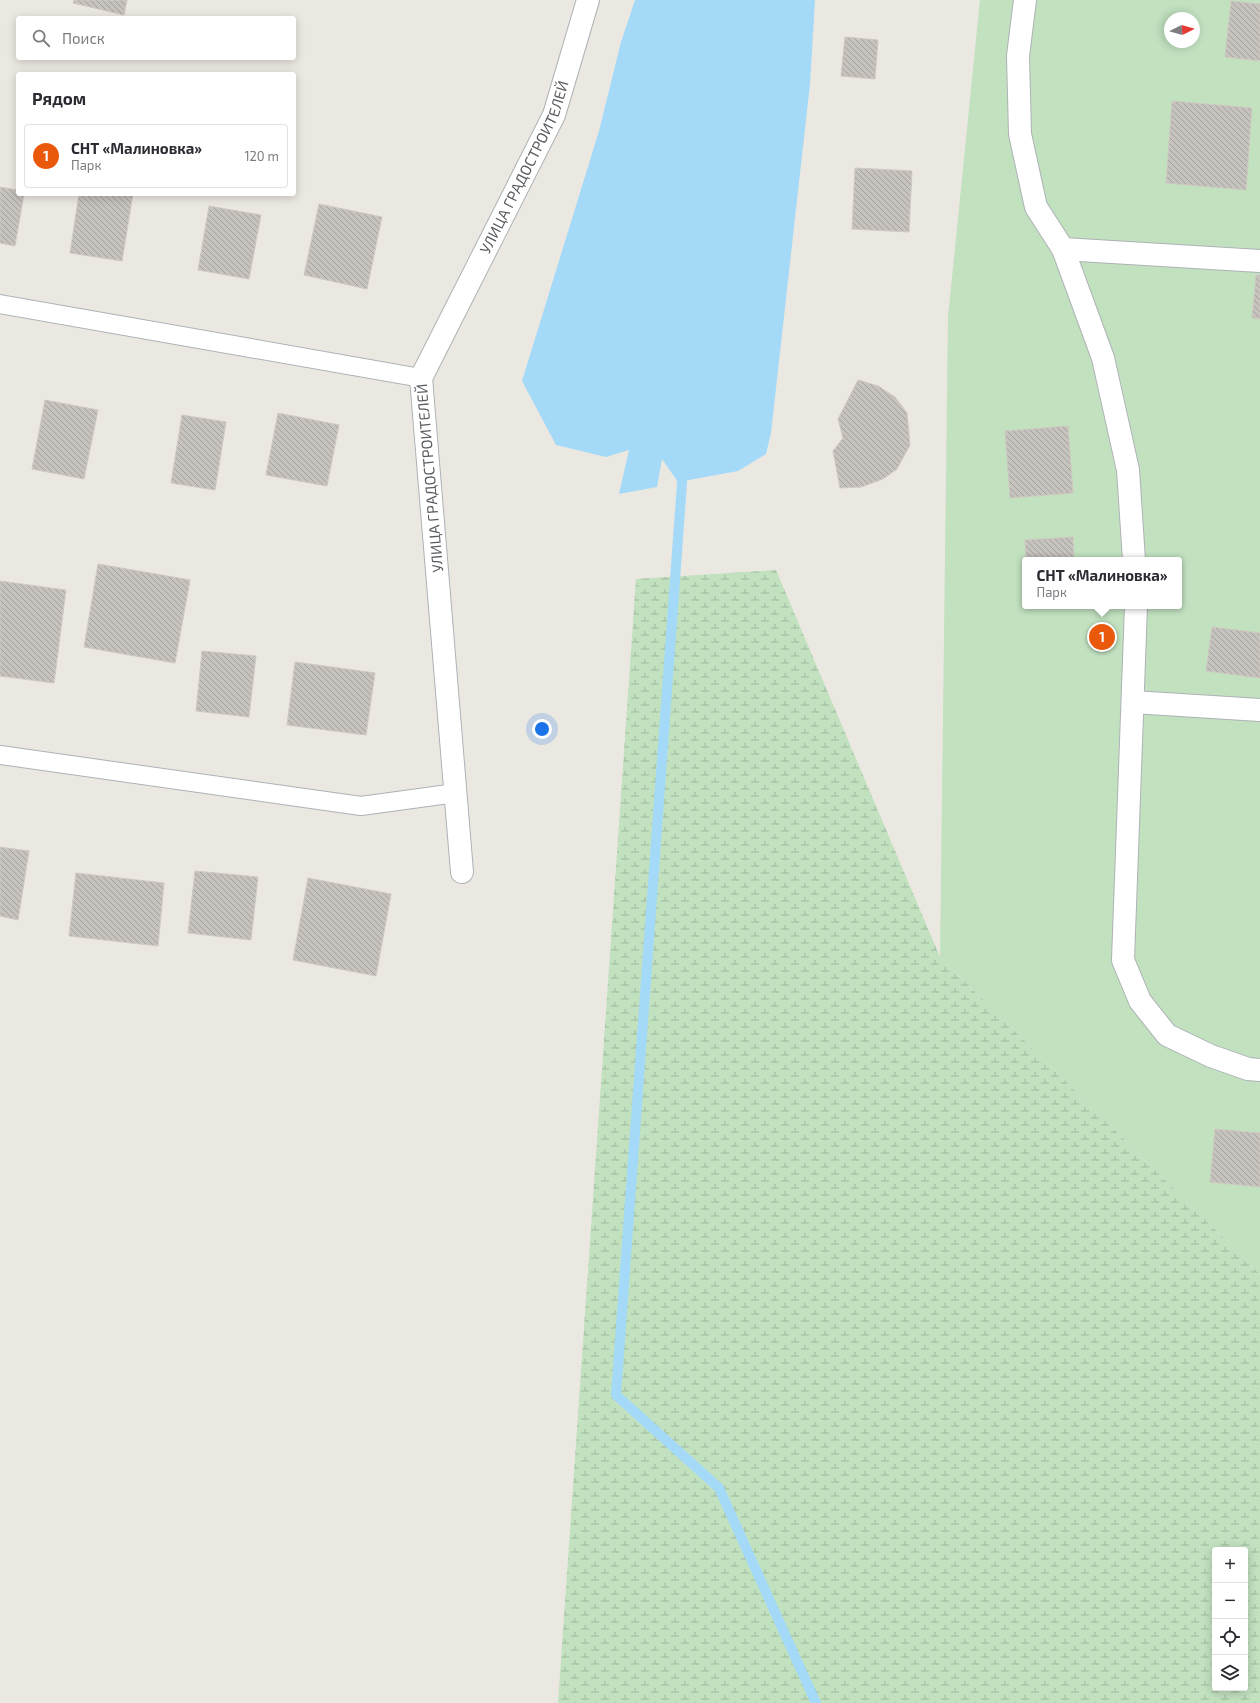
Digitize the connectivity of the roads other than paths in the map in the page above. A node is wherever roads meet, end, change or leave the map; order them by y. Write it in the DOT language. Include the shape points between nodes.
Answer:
graph roads {
  1 [pos="588,0"];
  2 [pos="1024,0"];
  3 [pos="1063,249"];
  4 [pos="1260,261"];
  5 [pos="0,304"];
  6 [pos="421,378"];
  7 [pos="1134,557"];
  8 [pos="1136,609"];
  9 [pos="1133,702"];
  10 [pos="1260,710"];
  11 [pos="0,755"];
  12 [pos="456,793"];
  13 [pos="462,872"];
  14 [pos="1260,1070"];
  1 -- 6 [label="street, УЛИЦА ГРАДОСТРОИТЕЛЕЙ" via="554,115"];
  2 -- 3 [label="street" via="1018,56 1020,134 1036,207"];
  3 -- 4 [label="street"];
  3 -- 7 [label="street" via="1103,358 1128,470"];
  5 -- 6 [label="lane"];
  6 -- 12 [label="street, УЛИЦА ГРАДОСТРОИТЕЛЕЙ"];
  8 -- 9 [label="street"];
  9 -- 10 [label="street"];
  9 -- 14 [label="street" via="1123,960 1140,1001 1167,1035 1226,1061 1248,1069"];
  11 -- 12 [label="lane" via="361,806"];
  12 -- 13 [label="street, УЛИЦА ГРАДОСТРОИТЕЛЕЙ"];
}
